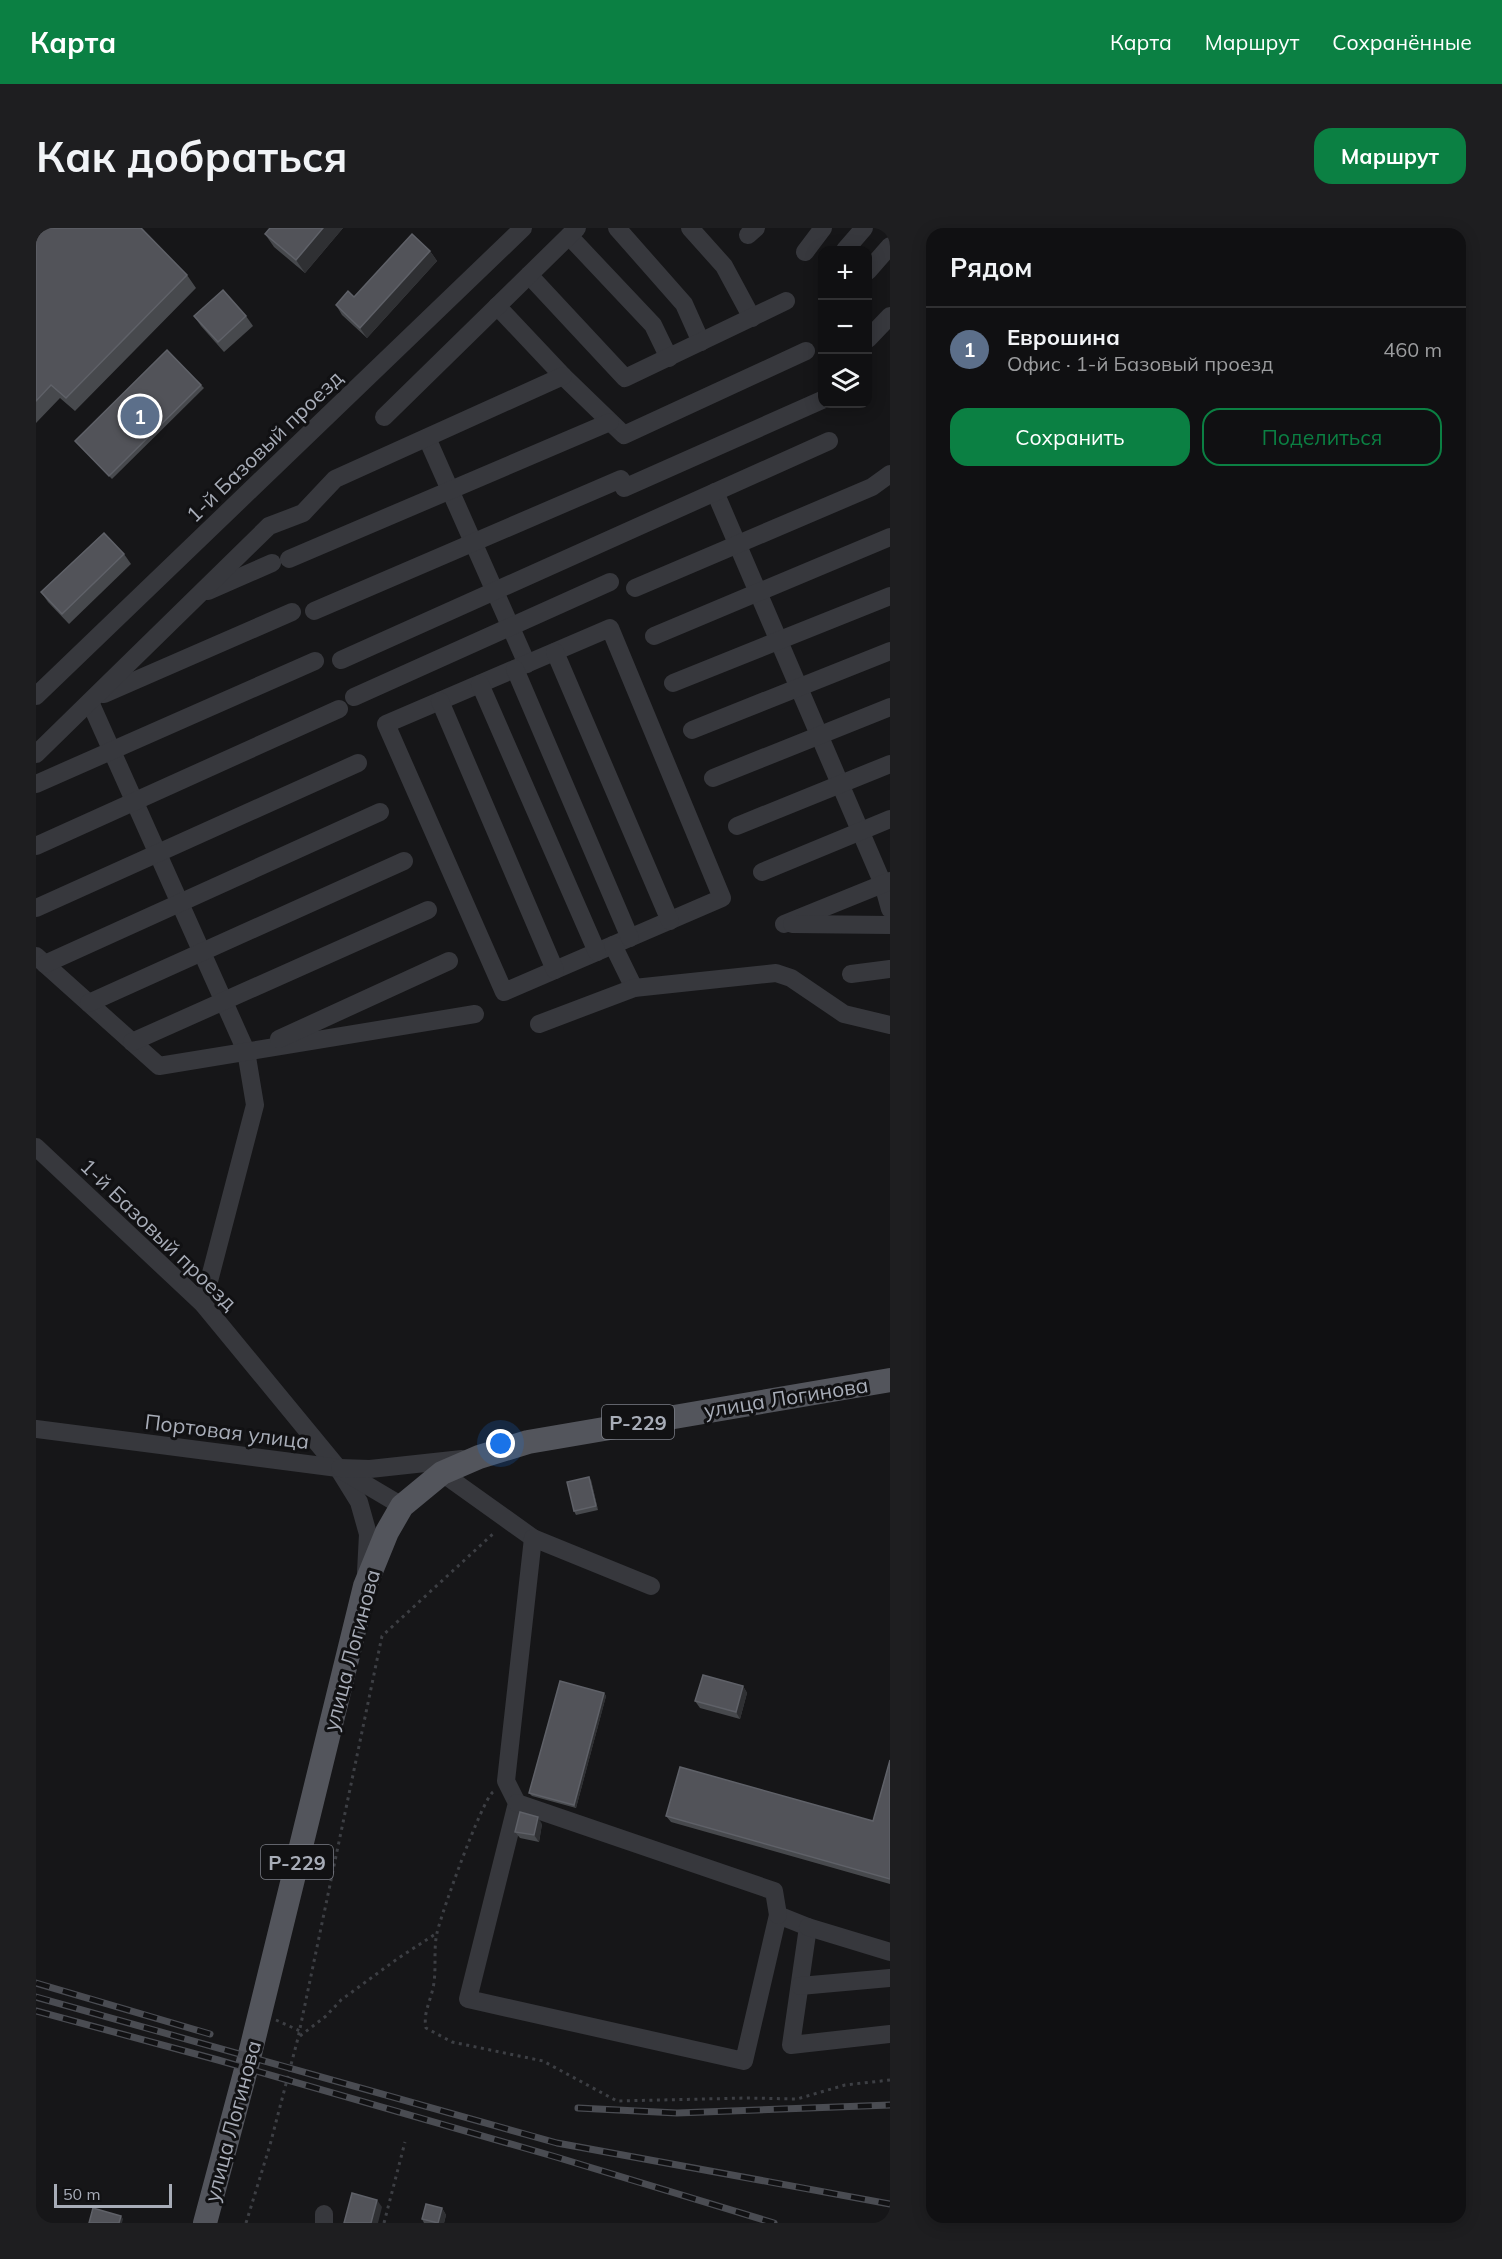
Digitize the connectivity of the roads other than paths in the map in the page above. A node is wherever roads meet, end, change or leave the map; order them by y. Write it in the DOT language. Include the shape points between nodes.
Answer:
graph roads {
  1 [pos="523,228"];
  2 [pos="617,228"];
  3 [pos="690,228"];
  4 [pos="823,228"];
  5 [pos="864,228"];
  6 [pos="573,232"];
  7 [pos="848,246"];
  8 [pos="890,246"];
  9 [pos="805,252"];
  10 [pos="872,266"];
  11 [pos="529,275"];
  12 [pos="786,301"];
  13 [pos="497,306"];
  14 [pos="890,316"];
  15 [pos="752,318"];
  16 [pos="872,334"];
  17 [pos="701,342"];
  18 [pos="806,351"];
  19 [pos="669,358"];
  20 [pos="563,376"];
  21 [pos="818,402"];
  22 [pos="384,417"];
  23 [pos="610,422"];
  24 [pos="427,438"];
  25 [pos="829,441"];
  26 [pos="890,474"];
  27 [pos="450,490"];
  28 [pos="715,492"];
  29 [pos="890,537"];
  30 [pos="473,543"];
  31 [pos="737,545"];
  32 [pos="610,582"];
  33 [pos="635,588"];
  34 [pos="494,591"];
  35 [pos="758,592"];
  36 [pos="198,595"];
  37 [pos="890,596"];
  38 [pos="314,611"];
  39 [pos="292,612"];
  40 [pos="510,627"];
  41 [pos="654,636"];
  42 [pos="778,641"];
  43 [pos="890,651"];
  44 [pos="555,652"];
  45 [pos="341,660"];
  46 [pos="315,661"];
  47 [pos="521,666"];
  48 [pos="673,683"];
  49 [pos="480,684"];
  50 [pos="799,687"];
  51 [pos="36,696"];
  52 [pos="354,697"];
  53 [pos="91,700"];
  54 [pos="440,701"];
  55 [pos="890,707"];
  56 [pos="339,709"];
  57 [pos="692,730"];
  58 [pos="819,735"];
  59 [pos="112,751"];
  60 [pos="36,754"];
  61 [pos="358,763"];
  62 [pos="890,764"];
  63 [pos="713,778"];
  64 [pos="36,784"];
  65 [pos="840,784"];
  66 [pos="134,802"];
  67 [pos="380,812"];
  68 [pos="890,819"];
  69 [pos="736,826"];
  70 [pos="860,831"];
  71 [pos="36,846"];
  72 [pos="158,853"];
  73 [pos="404,861"];
  74 [pos="762,872"];
  75 [pos="886,882"];
  76 [pos="180,903"];
  77 [pos="36,908"];
  78 [pos="890,909"];
  79 [pos="428,910"];
  80 [pos="670,921"];
  81 [pos="890,925"];
  82 [pos="630,938"];
  83 [pos="605,949"];
  84 [pos="202,952"];
  85 [pos="40,960"];
  86 [pos="449,961"];
  87 [pos="890,969"];
  88 [pos="555,970"];
  89 [pos="851,974"];
  90 [pos="634,988"];
  91 [pos="224,1001"];
  92 [pos="89,1003"];
  93 [pos="475,1014"];
  94 [pos="539,1024"];
  95 [pos="890,1025"];
  96 [pos="132,1042"];
  97 [pos="252,1050"];
  98 [pos="36,1147"];
  99 [pos="203,1304"];
  100 [pos="890,1380"];
  101 [pos="36,1430"];
  102 [pos="479,1458"];
  103 [pos="338,1468"];
  104 [pos="442,1473"];
  105 [pos="402,1506"];
  106 [pos="533,1538"];
  107 [pos="365,1586"];
  108 [pos="651,1586"];
  109 [pos="517,1803"];
  110 [pos="778,1915"];
  111 [pos="808,1927"];
  112 [pos="890,1953"];
  113 [pos="890,1978"];
  114 [pos="800,1986"];
  115 [pos="890,2034"];
  116 [pos="205,2223"];
  1 -- 51 [label="street, 1-й Базовый проезд"];
  2 -- 17 [label="street" via="684,304"];
  3 -- 15 [label="street" via="724,266"];
  4 -- 9 [label="street"];
  5 -- 7 [label="street"];
  6 -- 11 [label="street"];
  6 -- 19 [label="street" via="653,325"];
  8 -- 10 [label="street"];
  11 -- 13 [label="street"];
  11 -- 19 [label="street" via="625,378"];
  12 -- 15 [label="street"];
  13 -- 20 [label="street"];
  13 -- 22 [label="street"];
  14 -- 16 [label="street"];
  15 -- 17 [label="street"];
  17 -- 19 [label="street"];
  18 -- 23 [label="street" via="624,435"];
  20 -- 23 [label="street"];
  20 -- 24 [label="street"];
  21 -- 30 [label="street" via="624,488 621,479"];
  23 -- 27 [label="street"];
  24 -- 27 [label="street"];
  24 -- 36 [label="street" via="334,479 303,513 269,526"];
  25 -- 28 [label="street"];
  26 -- 31 [label="street" via="872,487"];
  27 -- 30 [label="street"];
  27 -- 36 [label="street"];
  28 -- 31 [label="street"];
  28 -- 34 [label="street"];
  29 -- 35 [label="street"];
  30 -- 34 [label="street"];
  30 -- 38 [label="street"];
  31 -- 33 [label="street"];
  31 -- 35 [label="street"];
  32 -- 40 [label="street"];
  34 -- 40 [label="street"];
  34 -- 45 [label="street"];
  35 -- 41 [label="street"];
  35 -- 42 [label="street"];
  36 -- 53 [label="street"];
  37 -- 42 [label="street"];
  39 -- 53 [label="street"];
  40 -- 47 [label="street"];
  40 -- 52 [label="street"];
  42 -- 48 [label="street"];
  42 -- 50 [label="street"];
  43 -- 50 [label="street"];
  44 -- 47 [label="street"];
  44 -- 80 [label="street"];
  44 -- 80 [label="street" via="610,628 722,898"];
  46 -- 59 [label="street"];
  47 -- 49 [label="street"];
  47 -- 82 [label="street"];
  49 -- 54 [label="street"];
  49 -- 83 [label="street"];
  50 -- 57 [label="street"];
  50 -- 58 [label="street"];
  53 -- 59 [label="street"];
  53 -- 60 [label="street"];
  54 -- 88 [label="street"];
  54 -- 88 [label="street" via="386,724 504,992"];
  55 -- 58 [label="street"];
  56 -- 66 [label="street"];
  58 -- 63 [label="street"];
  58 -- 65 [label="street"];
  59 -- 64 [label="street"];
  59 -- 66 [label="street"];
  61 -- 72 [label="street"];
  62 -- 65 [label="street"];
  65 -- 69 [label="street"];
  65 -- 70 [label="street"];
  66 -- 71 [label="street"];
  66 -- 72 [label="street"];
  67 -- 76 [label="street"];
  68 -- 70 [label="street"];
  70 -- 74 [label="street"];
  70 -- 75 [label="street"];
  72 -- 76 [label="street"];
  72 -- 77 [label="street"];
  73 -- 84 [label="street"];
  75 -- 78 [label="street"];
  75 -- 81 [label="street" via="784,924"];
  76 -- 84 [label="street"];
  76 -- 85 [label="street"];
  79 -- 91 [label="street"];
  80 -- 82 [label="street"];
  82 -- 83 [label="street"];
  83 -- 88 [label="street"];
  83 -- 90 [label="street"];
  84 -- 91 [label="street"];
  84 -- 92 [label="street"];
  85 -- 92 [label="street"];
  86 -- 97 [label="street"];
  87 -- 89 [label="street"];
  90 -- 94 [label="street"];
  90 -- 95 [label="street" via="776,974 791,978 844,1014"];
  91 -- 96 [label="street"];
  91 -- 97 [label="street"];
  92 -- 96 [label="street"];
  93 -- 97 [label="street"];
  96 -- 97 [label="street" via="159,1065"];
  97 -- 99 [label="street" via="255,1104"];
  98 -- 99 [label="street, 1-й Базовый проезд"];
  99 -- 103 [label="street, 1-й Базовый проезд"];
  100 -- 102 [label="main road, улица Логинова / Р-229" via="528,1442"];
  101 -- 103 [label="street, Портовая улица"];
  102 -- 103 [label="street" via="370,1469"];
  102 -- 104 [label="main road, улица Логинова / Р-229"];
  103 -- 105 [label="street, Портовая улица"];
  103 -- 107 [label="street" via="358,1502 368,1534"];
  104 -- 105 [label="main road, улица Логинова / Р-229"];
  104 -- 106 [label="street"];
  105 -- 107 [label="main road, улица Логинова / Р-229"];
  106 -- 108 [label="street"];
  106 -- 109 [label="street" via="506,1781"];
  107 -- 116 [label="main road, улица Логинова / Р-229"];
  109 -- 110 [label="street" via="774,1891"];
  109 -- 110 [label="street" via="468,1999 744,2061"];
  110 -- 111 [label="street"];
  111 -- 112 [label="street"];
  111 -- 114 [label="street"];
  113 -- 114 [label="street"];
  114 -- 115 [label="street" via="791,2045"];
}
